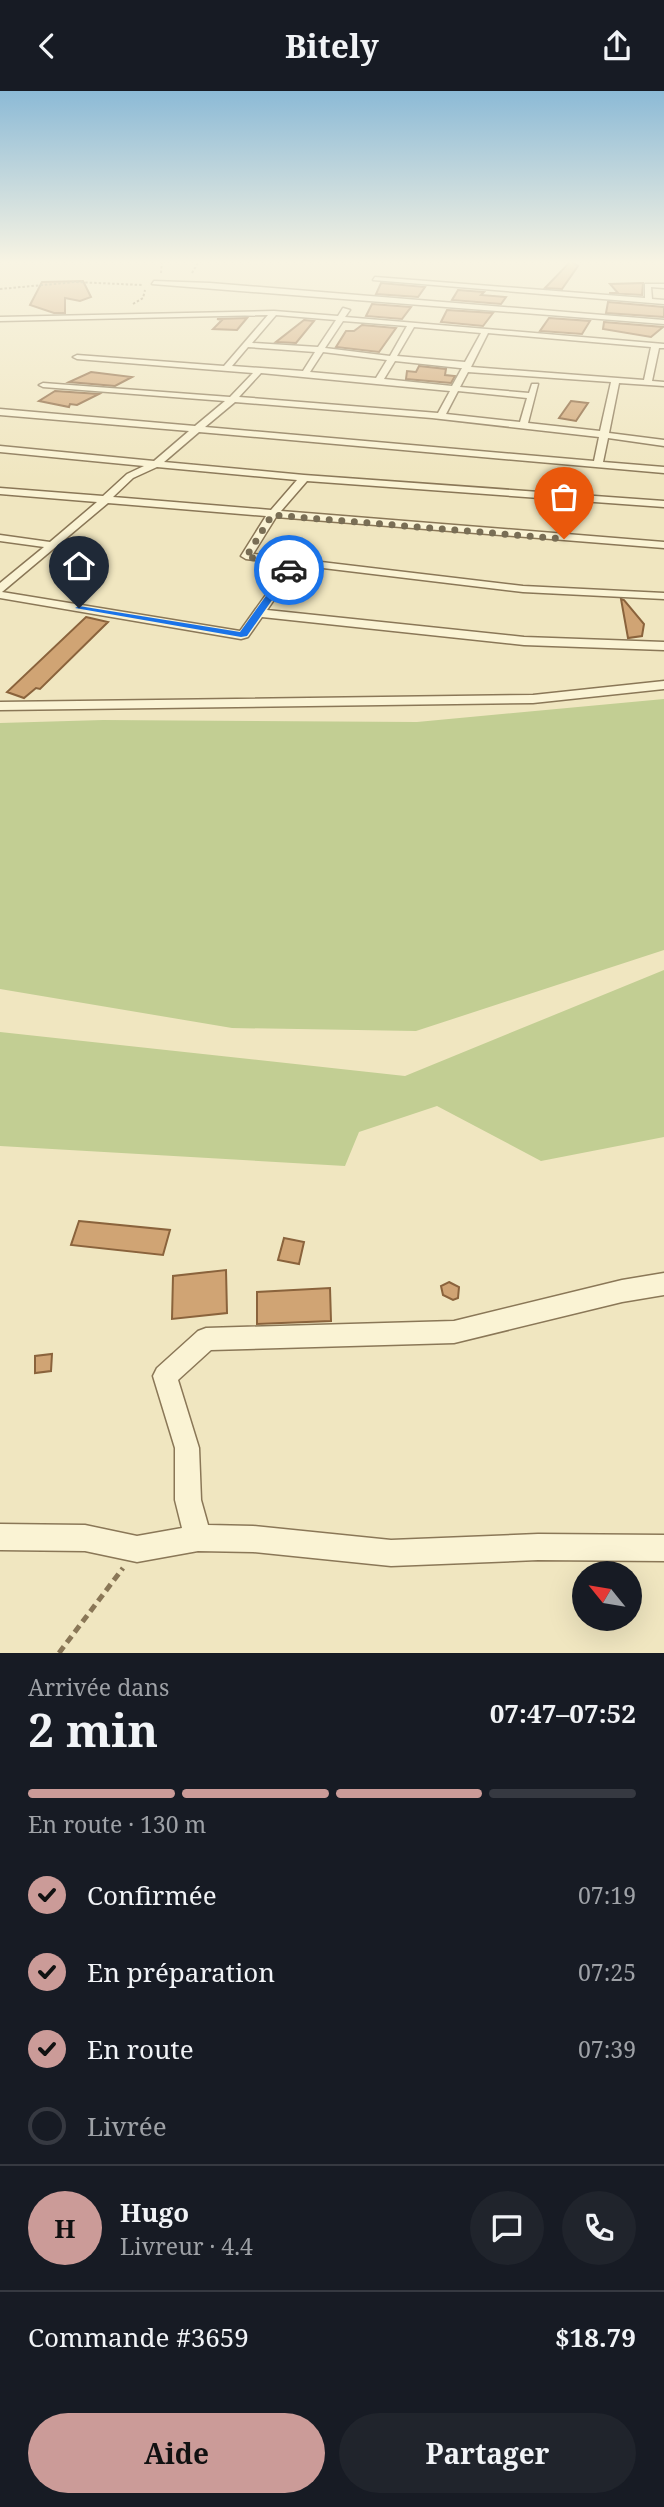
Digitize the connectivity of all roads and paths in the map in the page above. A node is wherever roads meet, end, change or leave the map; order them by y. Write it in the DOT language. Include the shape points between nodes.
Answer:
graph roads {
  1 [pos="257,334"];
  2 [pos="333,334"];
  3 [pos="407,334"];
  4 [pos="484,334"];
  5 [pos="510,334"];
  6 [pos="579,334"];
  7 [pos="577,339"];
  8 [pos="248,345"];
  9 [pos="659,346"];
  10 [pos="322,349"];
  11 [pos="77,357"];
  12 [pos="393,357"];
  13 [pos="467,366"];
  14 [pos="225,369"];
  15 [pos="259,370"];
  16 [pos="305,374"];
  17 [pos="539,374"];
  18 [pos="616,380"];
  19 [pos="379,381"];
  20 [pos="648,382"];
  21 [pos="664,384"];
  22 [pos="43,385"];
  23 [pos="455,389"];
  24 [pos="532,396"];
  25 [pos="232,400"];
  26 [pos="0,412"];
  27 [pos="440,417"];
  28 [pos="523,426"];
  29 [pos="197,430"];
  30 [pos="606,434"];
  31 [pos="664,443"];
  32 [pos="0,449"];
  33 [pos="157,463"];
  34 [pos="598,463"];
  35 [pos="664,470"];
  36 [pos="304,478"];
  37 [pos="0,491"];
  38 [pos="102,500"];
  39 [pos="664,505"];
  40 [pos="272,515"];
  41 [pos="0,538"];
  42 [pos="51,545"];
  43 [pos="664,545"];
  44 [pos="294,563"];
  45 [pos="0,589"];
  46 [pos="0,595"];
  47 [pos="664,596"];
  48 [pos="259,613"];
  49 [pos="664,646"];
  50 [pos="664,685"];
  51 [pos="0,706"];
  52 [pos="664,1284"];
  53 [pos="0,1537"];
  54 [pos="198,1538"];
  55 [pos="664,1548"];
  56 [pos="137,1549"];
  57 [pos="59,1653"];
  1 -- 8 [label="street"];
  2 -- 10 [label="street"];
  3 -- 12 [label="street"];
  4 -- 13 [label="street"];
  5 -- 7 [label="street"];
  6 -- 7 [label="street"];
  7 -- 9 [label="street"];
  8 -- 10 [label="street"];
  8 -- 14 [label="street"];
  9 -- 20 [label="street"];
  10 -- 12 [label="street"];
  10 -- 16 [label="street"];
  11 -- 14 [label="street"];
  12 -- 13 [label="street"];
  12 -- 19 [label="street"];
  13 -- 17 [label="street"];
  13 -- 23 [label="street"];
  14 -- 15 [label="street"];
  15 -- 16 [label="street"];
  15 -- 25 [label="street"];
  16 -- 19 [label="street"];
  17 -- 18 [label="street"];
  17 -- 24 [label="street"];
  18 -- 20 [label="street"];
  18 -- 30 [label="street"];
  19 -- 23 [label="street"];
  20 -- 21 [label="street"];
  22 -- 25 [label="street"];
  23 -- 24 [label="street"];
  23 -- 27 [label="street"];
  24 -- 28 [label="street"];
  25 -- 27 [label="street"];
  25 -- 29 [label="street"];
  26 -- 29 [label="street"];
  27 -- 28 [label="street"];
  28 -- 30 [label="street"];
  29 -- 33 [label="street"];
  29 -- 34 [label="street"];
  30 -- 31 [label="street"];
  30 -- 34 [label="street"];
  32 -- 33 [label="street"];
  33 -- 36 [label="street"];
  33 -- 38 [label="street" via="130,476"];
  34 -- 35 [label="street"];
  36 -- 39 [label="street"];
  36 -- 40 [label="street"];
  37 -- 38 [label="street"];
  38 -- 40 [label="street"];
  38 -- 42 [label="street"];
  40 -- 43 [label="street"];
  40 -- 44 [label="street" via="246,557"];
  41 -- 42 [label="street"];
  42 -- 45 [label="street"];
  44 -- 47 [label="street" via="523,589"];
  44 -- 48 [label="street"];
  46 -- 48 [label="street" via="241,635"];
  48 -- 49 [label="street" via="524,642"];
  50 -- 51 [label="street" via="533,699"];
  52 -- 54 [label="street" via="454,1332 206,1339 165,1376 187,1448 188,1500"];
  53 -- 56 [label="street" via="85,1538"];
  54 -- 55 [label="street" via="391,1553"];
  54 -- 56 [label="street"];
  56 -- 57 [label="path"];
}
